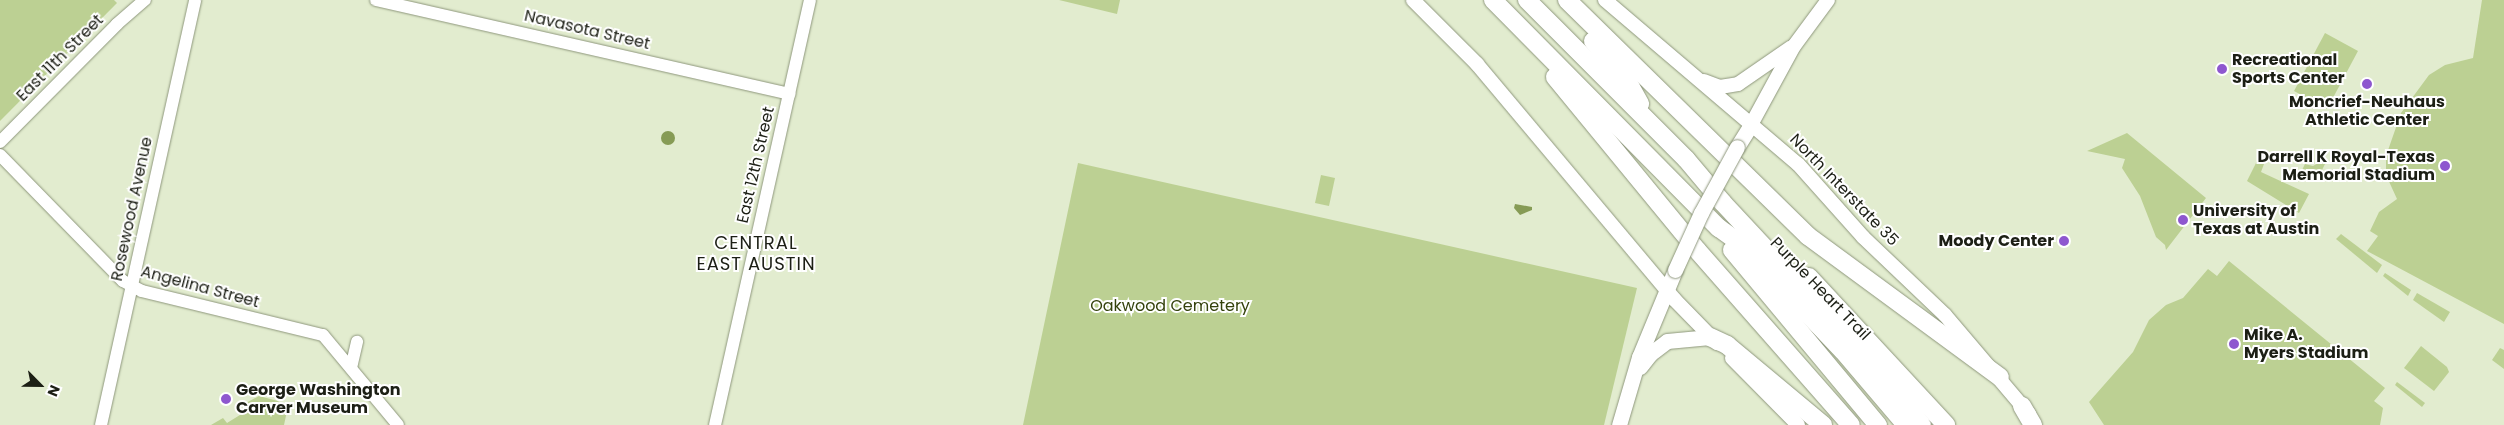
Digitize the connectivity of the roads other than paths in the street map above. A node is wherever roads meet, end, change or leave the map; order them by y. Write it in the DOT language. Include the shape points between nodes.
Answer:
graph roads {
  1 [pos="145,0"];
  2 [pos="195,0"];
  3 [pos="376,0"];
  4 [pos="810,0"];
  5 [pos="1413,0"];
  6 [pos="1493,0"];
  7 [pos="1527,0"];
  8 [pos="1561,0"];
  9 [pos="1567,0"];
  10 [pos="1605,0"];
  11 [pos="1828,0"];
  12 [pos="1510,16"];
  13 [pos="1794,46"];
  14 [pos="1688,72"];
  15 [pos="789,94"];
  16 [pos="1647,118"];
  17 [pos="1752,123"];
  18 [pos="0,142"];
  19 [pos="0,155"];
  20 [pos="1686,159"];
  21 [pos="1718,228"];
  22 [pos="133,286"];
  23 [pos="1667,290"];
  24 [pos="1710,336"];
  25 [pos="357,342"];
  26 [pos="351,368"];
  27 [pos="1633,376"];
  28 [pos="2000,377"];
  29 [pos="2022,406"];
  30 [pos="101,425"];
  31 [pos="398,425"];
  32 [pos="715,425"];
  33 [pos="1619,425"];
  34 [pos="1798,425"];
  35 [pos="1823,425"];
  36 [pos="1851,425"];
  37 [pos="1878,425"];
  38 [pos="1906,425"];
  39 [pos="1922,425"];
  40 [pos="1946,425"];
  41 [pos="2033,425"];
  42 [pos="2038,425"];
  1 -- 18 [label="street, East 11th Street"];
  2 -- 22 [label="street, Rosewood Avenue"];
  3 -- 15 [label="street, Navasota Street"];
  4 -- 15 [label="street, East 12th Street"];
  5 -- 23 [label="main road" via="1477,64"];
  6 -- 12 [label="highway, Purple Heart Trail"];
  7 -- 16 [label="highway, Purple Heart Trail"];
  8 -- 16 [label="highway" via="1628,82"];
  9 -- 28 [label="highway" via="1808,236"];
  10 -- 14 [label="main road, North Interstate 35"];
  11 -- 13 [label="main road"];
  12 -- 21 [label="highway, Purple Heart Trail"];
  12 -- 36 [label="highway" via="1524,40 1697,250"];
  13 -- 14 [label="main road" via="1738,84 1715,86"];
  13 -- 17 [label="main road"];
  14 -- 17 [label="main road, North Interstate 35"];
  15 -- 32 [label="street, East 12th Street"];
  16 -- 20 [label="highway, Purple Heart Trail"];
  17 -- 23 [label="main road, bridge" via="1701,213"];
  17 -- 28 [label="main road, North Interstate 35" via="1798,164 1862,237 1945,315"];
  19 -- 22 [label="street, Angelina Street" via="123,281"];
  20 -- 39 [label="highway, Purple Heart Trail" via="1861,351"];
  20 -- 40 [label="highway, Purple Heart Trail" via="1731,198 1798,266"];
  21 -- 37 [label="highway, Purple Heart Trail"];
  21 -- 38 [label="highway, Purple Heart Trail" via="1742,245 1810,316"];
  22 -- 26 [label="street, Angelina Street" via="180,301 323,336"];
  22 -- 30 [label="street, Rosewood Avenue"];
  23 -- 24 [label="main road"];
  23 -- 27 [label="main road"];
  24 -- 27 [label="main road" via="1667,341 1650,354"];
  24 -- 34 [label="main road"];
  24 -- 35 [label="highway" via="1727,346"];
  25 -- 26 [label="street"];
  26 -- 31 [label="street"];
  27 -- 33 [label="main road"];
  28 -- 29 [label="main road, North Interstate 35"];
  29 -- 41 [label="highway"];
  29 -- 42 [label="main road, North Interstate 35"];
}
